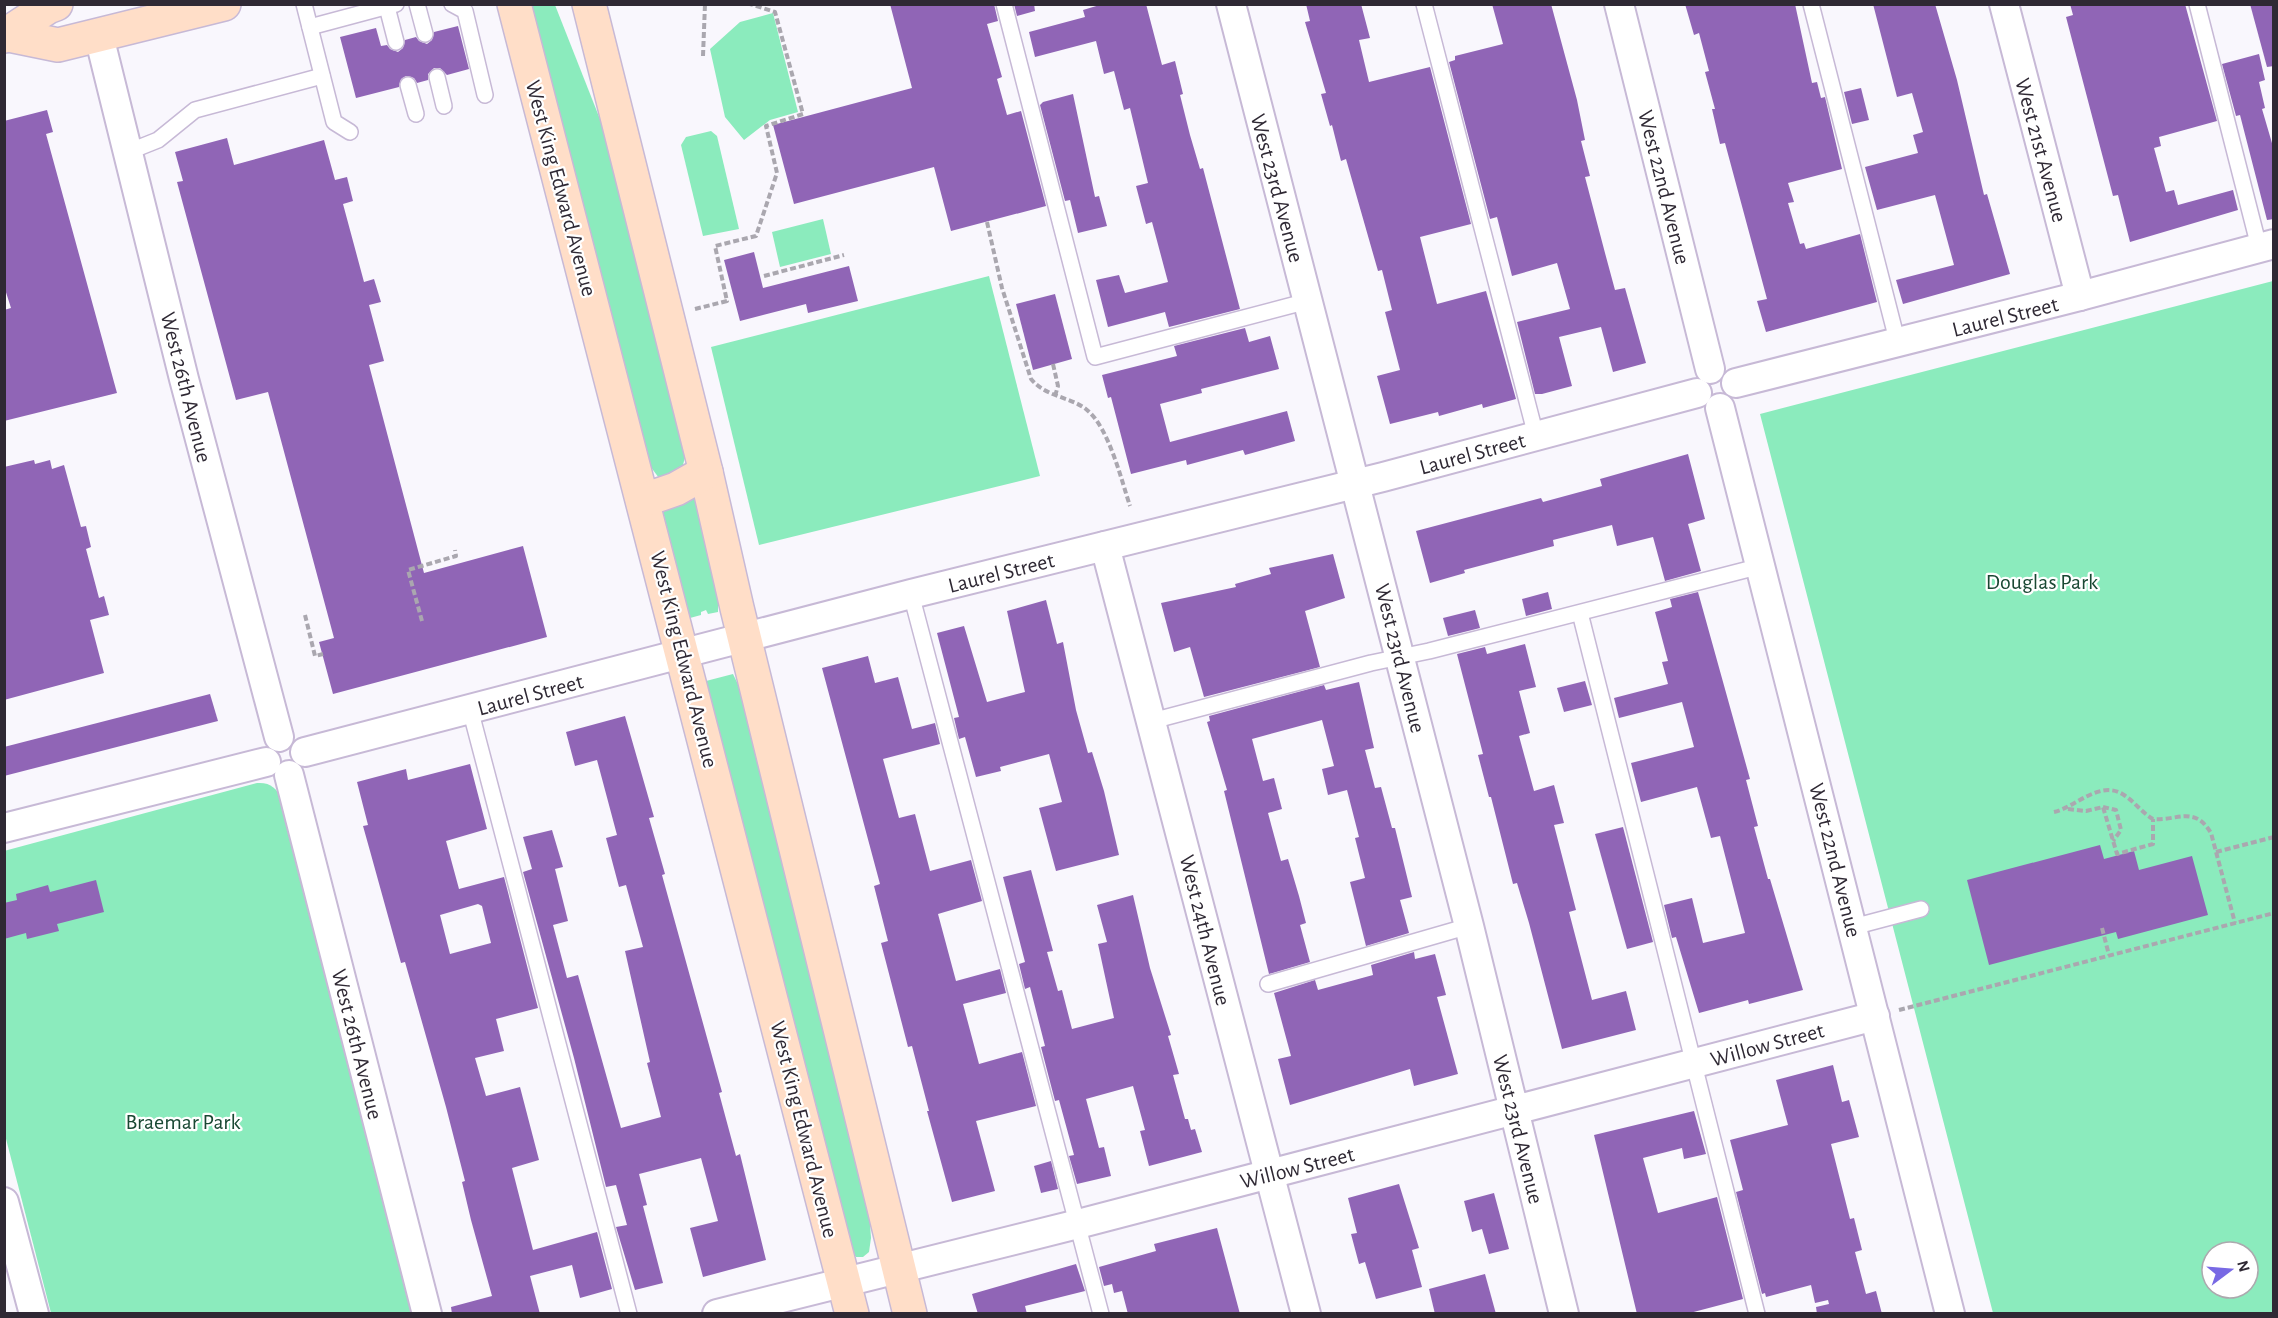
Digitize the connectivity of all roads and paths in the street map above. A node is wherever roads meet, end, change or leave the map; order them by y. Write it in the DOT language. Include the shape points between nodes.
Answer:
graph roads {
  1 [pos="56,4"];
  2 [pos="224,4"];
  3 [pos="304,4"];
  4 [pos="417,4"];
  5 [pos="452,4"];
  6 [pos="514,4"];
  7 [pos="589,4"];
  8 [pos="705,4"];
  9 [pos="750,4"];
  10 [pos="774,4"];
  11 [pos="1004,4"];
  12 [pos="1231,4"];
  13 [pos="1424,4"];
  14 [pos="1619,4"];
  15 [pos="1811,4"];
  16 [pos="2004,4"];
  17 [pos="2197,4"];
  18 [pos="392,6"];
  19 [pos="775,12"];
  20 [pos="310,27"];
  21 [pos="425,34"];
  22 [pos="7,35"];
  23 [pos="99,36"];
  24 [pos="396,42"];
  25 [pos="703,57"];
  26 [pos="322,75"];
  27 [pos="436,77"];
  28 [pos="408,85"];
  29 [pos="485,94"];
  30 [pos="444,106"];
  31 [pos="416,114"];
  32 [pos="350,132"];
  33 [pos="128,152"];
  34 [pos="987,222"];
  35 [pos="2266,245"];
  36 [pos="844,255"];
  37 [pos="764,276"];
  38 [pos="2080,297"];
  39 [pos="1308,301"];
  40 [pos="688,311"];
  41 [pos="1898,344"];
  42 [pos="1053,364"];
  43 [pos="1709,390"];
  44 [pos="1054,396"];
  45 [pos="1536,436"];
  46 [pos="706,472"];
  47 [pos="1356,484"];
  48 [pos="644,500"];
  49 [pos="1130,506"];
  50 [pos="1105,546"];
  51 [pos="455,550"];
  52 [pos="1761,566"];
  53 [pos="911,594"];
  54 [pos="1580,613"];
  55 [pos="305,615"];
  56 [pos="422,621"];
  57 [pos="744,639"];
  58 [pos="322,654"];
  59 [pos="684,654"];
  60 [pos="1401,657"];
  61 [pos="470,709"];
  62 [pos="1152,721"];
  63 [pos="279,736"];
  64 [pos="305,752"];
  65 [pos="278,769"];
  66 [pos="2103,807"];
  67 [pos="2068,809"];
  68 [pos="2054,812"];
  69 [pos="2153,819"];
  70 [pos="4,828"];
  71 [pos="2274,837"];
  72 [pos="2113,842"];
  73 [pos="2216,852"];
  74 [pos="1921,909"];
  75 [pos="2274,913"];
  76 [pos="2235,923"];
  77 [pos="1469,926"];
  78 [pos="1853,927"];
  79 [pos="2102,928"];
  80 [pos="2109,955"];
  81 [pos="1268,984"];
  82 [pos="1875,1016"];
  83 [pos="1694,1064"];
  84 [pos="1515,1110"];
  85 [pos="1269,1174"];
  86 [pos="4,1202"];
  87 [pos="1078,1224"];
  88 [pos="898,1268"];
  89 [pos="844,1282"];
  90 [pos="34,1314"];
  91 [pos="427,1314"];
  92 [pos="629,1314"];
  93 [pos="717,1314"];
  94 [pos="852,1314"];
  95 [pos="910,1314"];
  96 [pos="1101,1314"];
  97 [pos="1306,1314"];
  98 [pos="1564,1314"];
  99 [pos="1757,1314"];
  100 [pos="1950,1314"];
  1 -- 22 [label="main road"];
  2 -- 23 [label="main road"];
  3 -- 20 [label="lane"];
  4 -- 21 [label="lane"];
  5 -- 29 [label="lane" via="465,11"];
  6 -- 48 [label="main road, West King Edward Avenue"];
  7 -- 46 [label="main road"];
  8 -- 25 [label="path"];
  9 -- 19 [label="path"];
  10 -- 19 [label="path"];
  11 -- 39 [label="lane" via="1095,357"];
  12 -- 39 [label="street, West 23rd Avenue"];
  13 -- 45 [label="lane"];
  14 -- 43 [label="street, West 22nd Avenue"];
  15 -- 41 [label="lane"];
  16 -- 38 [label="street, West 21st Avenue"];
  17 -- 35 [label="lane"];
  18 -- 20 [label="lane"];
  18 -- 24 [label="lane"];
  19 -- 40 [label="path" via="803,114 766,126 777,173 756,236 714,246 728,301"];
  20 -- 26 [label="lane"];
  22 -- 23 [label="main road" via="58,45"];
  23 -- 33 [label="street, West 26th Avenue"];
  26 -- 32 [label="lane" via="334,122"];
  26 -- 33 [label="lane" via="195,110 158,140"];
  27 -- 30 [label="lane"];
  28 -- 31 [label="lane"];
  33 -- 63 [label="street, West 26th Avenue"];
  34 -- 44 [label="path" via="1002,288 1031,379 1040,390"];
  35 -- 38 [label="street, Laurel Street"];
  36 -- 37 [label="path"];
  38 -- 41 [label="street, Laurel Street"];
  39 -- 47 [label="street, West 23rd Avenue"];
  41 -- 43 [label="street, Laurel Street" via="1736,383 1726,370"];
  42 -- 44 [label="path" via="1058,386"];
  43 -- 45 [label="street, Laurel Street"];
  43 -- 52 [label="street, West 22nd Avenue"];
  44 -- 49 [label="path" via="1087,410 1109,441"];
  45 -- 47 [label="street, Laurel Street"];
  46 -- 48 [label="main road" via="676,489"];
  46 -- 57 [label="main road"];
  47 -- 50 [label="street, Laurel Street"];
  47 -- 60 [label="street, West 23rd Avenue"];
  48 -- 59 [label="main road, West King Edward Avenue"];
  50 -- 53 [label="street, Laurel Street"];
  50 -- 62 [label="street, West 24th Avenue"];
  51 -- 56 [label="path" via="456,556 408,570"];
  52 -- 54 [label="lane"];
  52 -- 78 [label="street, West 22nd Avenue"];
  53 -- 57 [label="street, Laurel Street"];
  53 -- 87 [label="lane"];
  54 -- 60 [label="lane"];
  54 -- 83 [label="lane"];
  55 -- 58 [label="path" via="315,656"];
  57 -- 59 [label="street, Laurel Street"];
  57 -- 88 [label="main road"];
  59 -- 61 [label="street, Laurel Street"];
  59 -- 89 [label="main road, West King Edward Avenue"];
  60 -- 62 [label="lane"];
  60 -- 77 [label="street, West 23rd Avenue"];
  61 -- 64 [label="street, Laurel Street"];
  61 -- 92 [label="lane"];
  62 -- 85 [label="street, West 24th Avenue"];
  63 -- 64 [label="street" via="295,738"];
  63 -- 65 [label="street" via="267,747"];
  64 -- 65 [label="street" via="302,767"];
  65 -- 70 [label="street"];
  65 -- 91 [label="street, West 26th Avenue"];
  66 -- 67 [label="path" via="2086,811"];
  66 -- 72 [label="path"];
  66 -- 72 [label="path" via="2116,810 2119,816 2121,830"];
  67 -- 68 [label="path"];
  67 -- 69 [label="path" via="2100,791 2122,793"];
  69 -- 72 [label="path" via="2153,844 2117,854"];
  69 -- 73 [label="path" via="2194,817 2205,824"];
  71 -- 73 [label="path"];
  73 -- 76 [label="path"];
  74 -- 78 [label="lane"];
  75 -- 76 [label="path"];
  76 -- 80 [label="path"];
  77 -- 81 [label="lane"];
  77 -- 84 [label="street, West 23rd Avenue"];
  78 -- 82 [label="street, West 22nd Avenue"];
  79 -- 80 [label="path"];
  80 -- 82 [label="path"];
  82 -- 83 [label="street, Willow Street"];
  82 -- 100 [label="street, West 22nd Avenue"];
  83 -- 84 [label="street, Willow Street"];
  83 -- 99 [label="lane"];
  84 -- 85 [label="street, Willow Street"];
  84 -- 98 [label="street, West 23rd Avenue"];
  85 -- 87 [label="street, Willow Street"];
  85 -- 97 [label="street, West 24th Avenue"];
  86 -- 90 [label="street"];
  87 -- 88 [label="street, Willow Street"];
  87 -- 96 [label="lane"];
  88 -- 89 [label="street, Willow Street"];
  88 -- 95 [label="main road"];
  89 -- 93 [label="street, Willow Street"];
  89 -- 94 [label="main road, West King Edward Avenue"];
}
